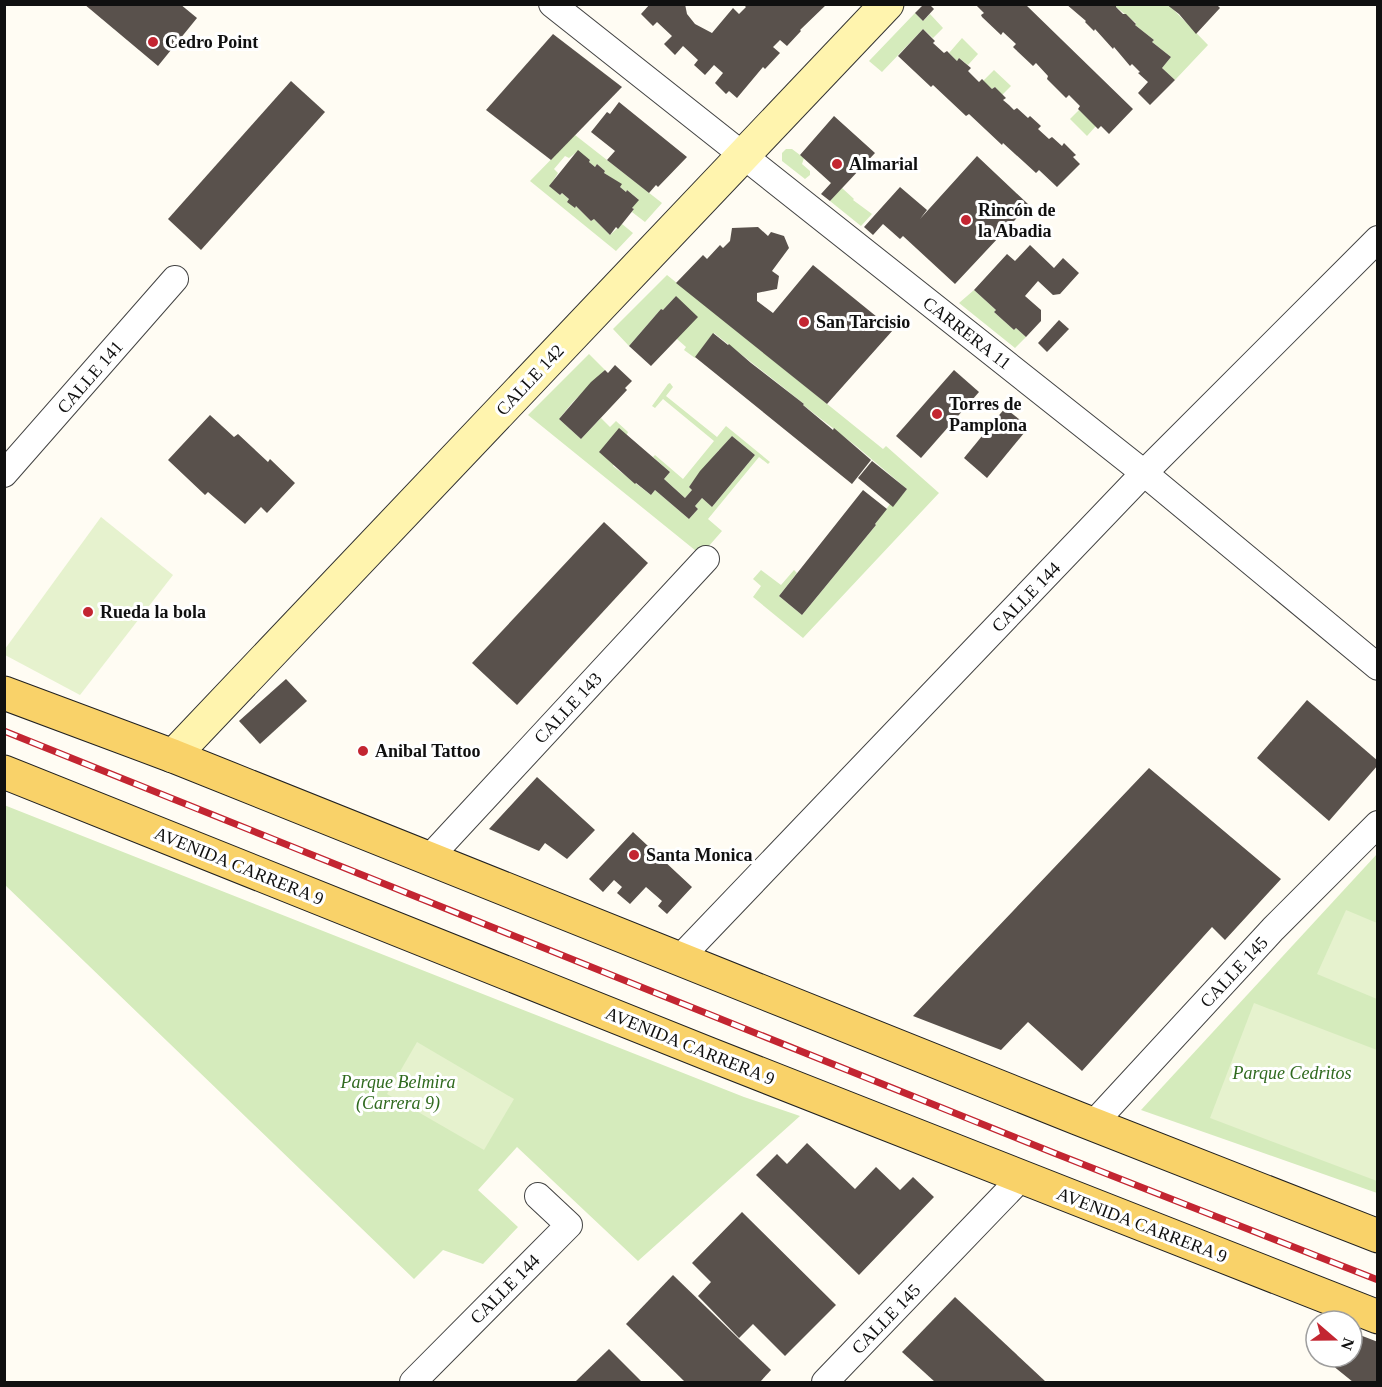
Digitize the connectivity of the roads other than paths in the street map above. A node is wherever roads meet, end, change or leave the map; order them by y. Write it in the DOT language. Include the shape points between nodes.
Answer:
graph roads {
  1 [pos="552,4"];
  2 [pos="887,4"];
  3 [pos="742,156"];
  4 [pos="1377,239"];
  5 [pos="175,279"];
  6 [pos="1144,472"];
  7 [pos="4,474"];
  8 [pos="706,559"];
  9 [pos="1377,667"];
  10 [pos="4,693"];
  11 [pos="172,756"];
  12 [pos="4,772"];
  13 [pos="1377,824"];
  14 [pos="429,858"];
  15 [pos="679,959"];
  16 [pos="1093,1124"];
  17 [pos="1022,1178"];
  18 [pos="538,1196"];
  19 [pos="1377,1236"];
  20 [pos="1377,1317"];
  21 [pos="413,1383"];
  22 [pos="825,1383"];
  1 -- 3 [label="street, CARRERA 11"];
  2 -- 3 [label="main road, CALLE 142"];
  3 -- 6 [label="street, CARRERA 11"];
  3 -- 11 [label="main road, CALLE 142"];
  4 -- 6 [label="street, CALLE 144"];
  5 -- 7 [label="street, CALLE 141"];
  6 -- 9 [label="street, CARRERA 11"];
  6 -- 15 [label="street, CALLE 144"];
  8 -- 14 [label="street, CALLE 143"];
  10 -- 11 [label="main road"];
  11 -- 14 [label="main road"];
  12 -- 17 [label="main road, AVENIDA CARRERA 9"];
  13 -- 16 [label="street, CALLE 145" via="1273,929"];
  14 -- 15 [label="main road"];
  15 -- 16 [label="main road"];
  16 -- 19 [label="main road"];
  17 -- 20 [label="main road, AVENIDA CARRERA 9"];
  17 -- 22 [label="street, CALLE 145"];
  18 -- 21 [label="street, CALLE 144" via="569,1225"];
}
